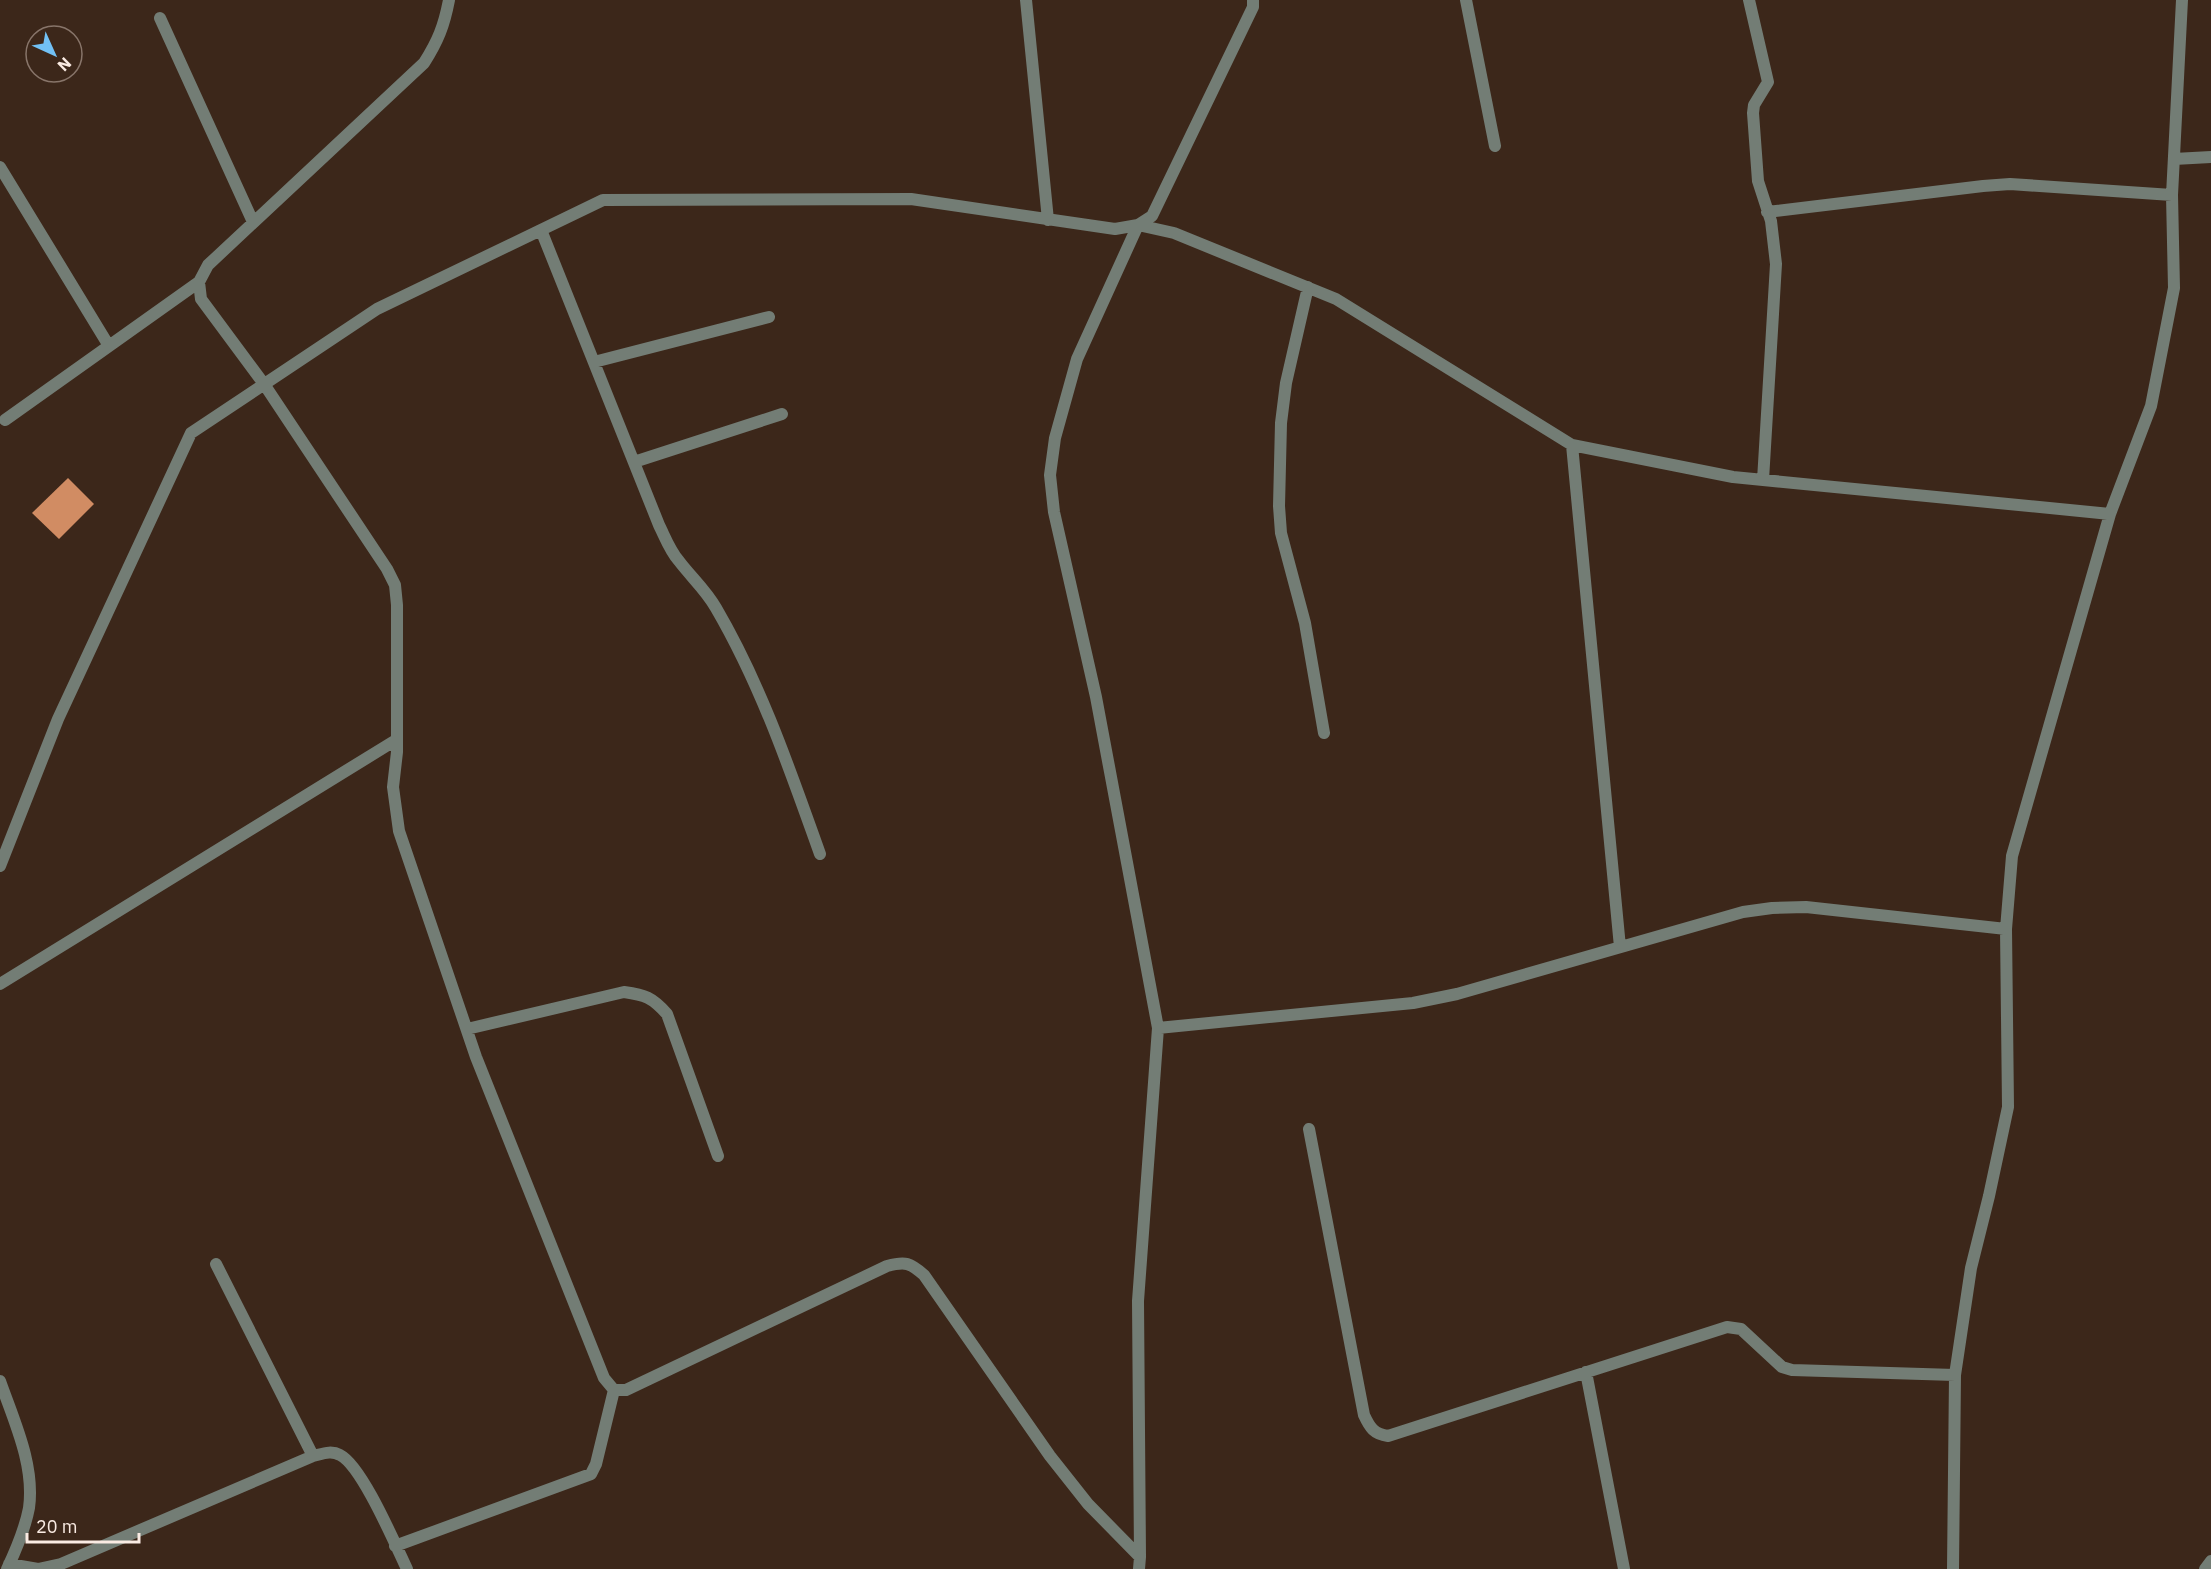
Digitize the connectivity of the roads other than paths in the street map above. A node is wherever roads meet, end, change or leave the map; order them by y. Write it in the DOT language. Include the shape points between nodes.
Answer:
graph roads {
  1 [pos="449,0"];
  2 [pos="1026,0"];
  3 [pos="1253,0"];
  4 [pos="1466,0"];
  5 [pos="1749,0"];
  6 [pos="2182,0"];
  7 [pos="160,18"];
  8 [pos="1495,146"];
  9 [pos="2211,157"];
  10 [pos="2174,159"];
  11 [pos="0,167"];
  12 [pos="2172,195"];
  13 [pos="1767,212"];
  14 [pos="1048,220"];
  15 [pos="253,222"];
  16 [pos="1138,225"];
  17 [pos="542,230"];
  18 [pos="199,282"];
  19 [pos="1308,287"];
  20 [pos="770,317"];
  21 [pos="109,346"];
  22 [pos="594,362"];
  23 [pos="264,384"];
  24 [pos="782,414"];
  25 [pos="5,420"];
  26 [pos="1572,445"];
  27 [pos="634,462"];
  28 [pos="1763,480"];
  29 [pos="2110,514"];
  30 [pos="1324,733"];
  31 [pos="396,740"];
  32 [pos="820,854"];
  33 [pos="0,866"];
  34 [pos="2006,928"];
  35 [pos="1620,947"];
  36 [pos="0,984"];
  37 [pos="1158,1028"];
  38 [pos="467,1029"];
  39 [pos="1309,1129"];
  40 [pos="718,1156"];
  41 [pos="216,1264"];
  42 [pos="1586,1372"];
  43 [pos="1955,1375"];
  44 [pos="0,1381"];
  45 [pos="614,1390"];
  46 [pos="313,1456"];
  47 [pos="395,1546"];
  48 [pos="2211,1561"];
  49 [pos="1140,1563"];
  50 [pos="8,1567"];
  51 [pos="407,1569"];
  52 [pos="1624,1569"];
  53 [pos="1953,1569"];
  54 [pos="2205,1569"];
  1 -- 15 [label="street" via="444,26 424,63"];
  2 -- 14 [label="street"];
  3 -- 16 [label="street" via="1152,216"];
  4 -- 8 [label="street"];
  5 -- 13 [label="street" via="1768,82 1753,113 1758,181"];
  6 -- 10 [label="street"];
  7 -- 15 [label="street"];
  9 -- 10 [label="street"];
  10 -- 12 [label="street"];
  11 -- 21 [label="street"];
  12 -- 13 [label="street" via="2001,185"];
  12 -- 29 [label="street" via="2174,288 2151,406"];
  13 -- 28 [label="street" via="1776,281"];
  14 -- 16 [label="street" via="1115,229"];
  14 -- 17 [label="street" via="911,199 603,200"];
  15 -- 18 [label="street" via="207,265"];
  16 -- 19 [label="street" via="1174,233"];
  16 -- 37 [label="street" via="1077,359 1055,438 1050,475 1054,512 1096,697"];
  17 -- 22 [label="street"];
  17 -- 23 [label="street" via="377,309"];
  18 -- 21 [label="street"];
  18 -- 23 [label="street" via="201,299"];
  19 -- 26 [label="street" via="1336,298"];
  19 -- 30 [label="street" via="1286,383 1279,506 1281,532 1305,623"];
  20 -- 22 [label="street"];
  21 -- 25 [label="street"];
  22 -- 27 [label="street"];
  23 -- 31 [label="street" via="395,585"];
  23 -- 33 [label="street" via="191,433 58,719"];
  24 -- 27 [label="street"];
  26 -- 28 [label="street"];
  26 -- 35 [label="street"];
  27 -- 32 [label="street" via="677,560 706,591 745,663 779,741"];
  28 -- 29 [label="street"];
  29 -- 34 [label="street" via="2012,856"];
  31 -- 36 [label="street"];
  31 -- 38 [label="street" via="393,787 399,831"];
  34 -- 35 [label="street" via="1806,907 1772,908 1743,912"];
  34 -- 43 [label="street" via="2008,1107 1971,1268"];
  35 -- 37 [label="street" via="1413,1003"];
  37 -- 49 [label="street" via="1138,1301"];
  38 -- 40 [label="street" via="624,992 644,995 667,1014"];
  38 -- 45 [label="street" via="599,1368"];
  39 -- 42 [label="street" via="1369,1427 1388,1436"];
  41 -- 46 [label="street"];
  42 -- 43 [label="street" via="1727,1327 1741,1329 1782,1368"];
  42 -- 52 [label="street"];
  43 -- 53 [label="street"];
  44 -- 50 [label="street" via="29,1475 29,1507"];
  45 -- 47 [label="street" via="591,1474"];
  45 -- 49 [label="street" via="626,1390 887,1266 902,1262 912,1265 924,1275 1050,1456"];
  46 -- 47 [label="street" via="330,1452 350,1462"];
  46 -- 50 [label="street" via="61,1564 38,1569"];
  47 -- 51 [label="street"];
  48 -- 54 [label="street"];
}
